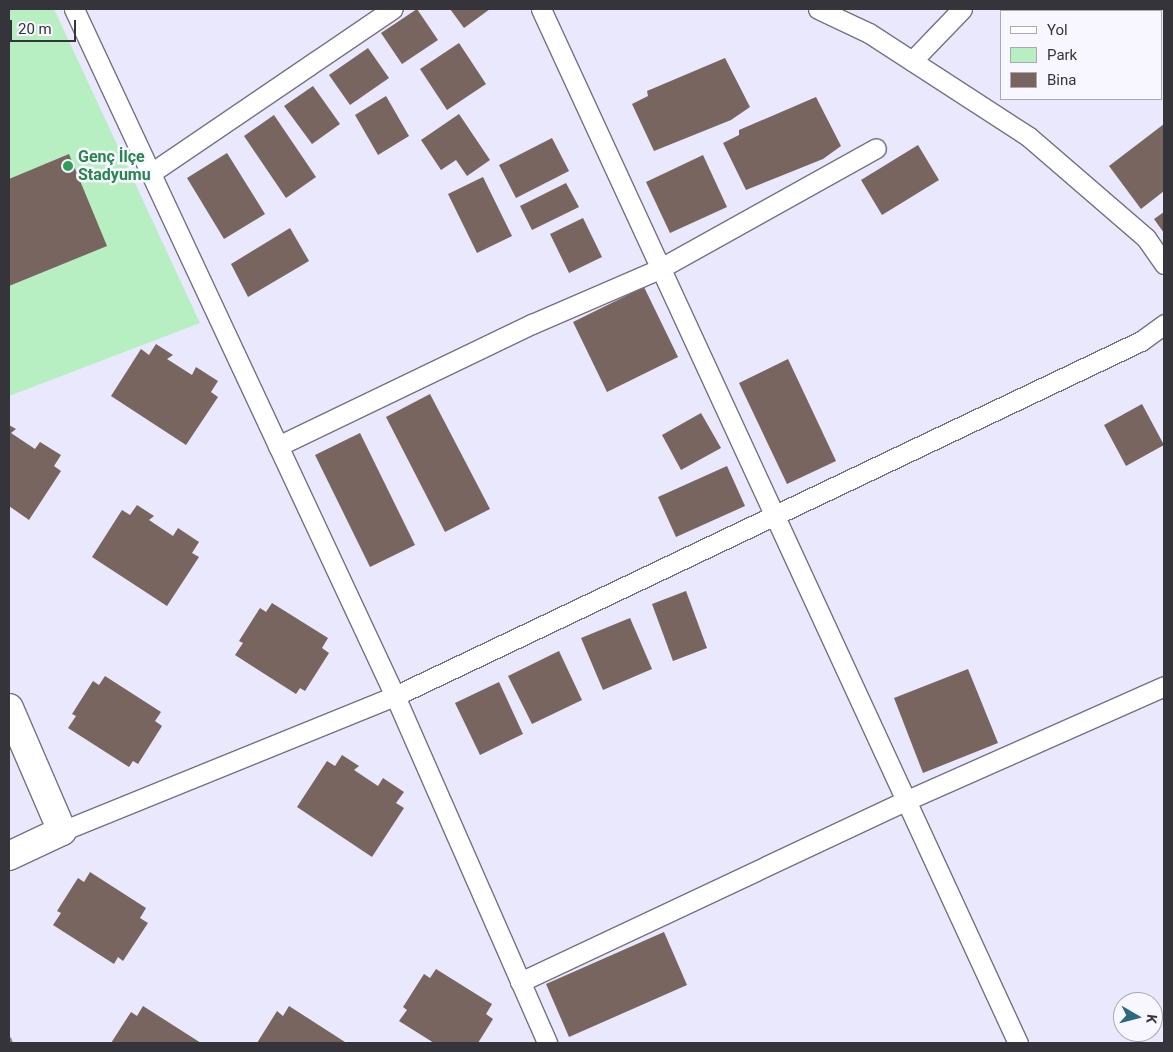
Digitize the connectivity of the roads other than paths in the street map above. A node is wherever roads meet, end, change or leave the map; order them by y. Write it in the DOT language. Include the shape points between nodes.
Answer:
graph roads {
  1 [pos="74,9"];
  2 [pos="392,9"];
  3 [pos="541,9"];
  4 [pos="818,9"];
  5 [pos="962,9"];
  6 [pos="912,61"];
  7 [pos="876,148"];
  8 [pos="151,173"];
  9 [pos="1164,264"];
  10 [pos="659,269"];
  11 [pos="1164,324"];
  12 [pos="278,446"];
  13 [pos="773,516"];
  14 [pos="1164,686"];
  15 [pos="395,696"];
  16 [pos="9,708"];
  17 [pos="905,801"];
  18 [pos="62,832"];
  19 [pos="9,856"];
  20 [pos="520,982"];
  21 [pos="547,1043"];
  22 [pos="1018,1043"];
  1 -- 8 [label="street"];
  2 -- 8 [label="street"];
  3 -- 10 [label="street"];
  4 -- 6 [label="street" via="869,33"];
  5 -- 6 [label="street"];
  6 -- 9 [label="street" via="1029,137 1146,238"];
  7 -- 10 [label="street"];
  8 -- 12 [label="street"];
  10 -- 12 [label="street" via="532,324"];
  10 -- 13 [label="street"];
  11 -- 13 [label="street" via="1141,341"];
  12 -- 15 [label="street"];
  13 -- 15 [label="street"];
  13 -- 17 [label="street"];
  14 -- 17 [label="street"];
  15 -- 18 [label="street"];
  15 -- 20 [label="street"];
  16 -- 18 [label="street"];
  17 -- 20 [label="street"];
  17 -- 22 [label="street"];
  18 -- 19 [label="street"];
  20 -- 21 [label="street"];
}
